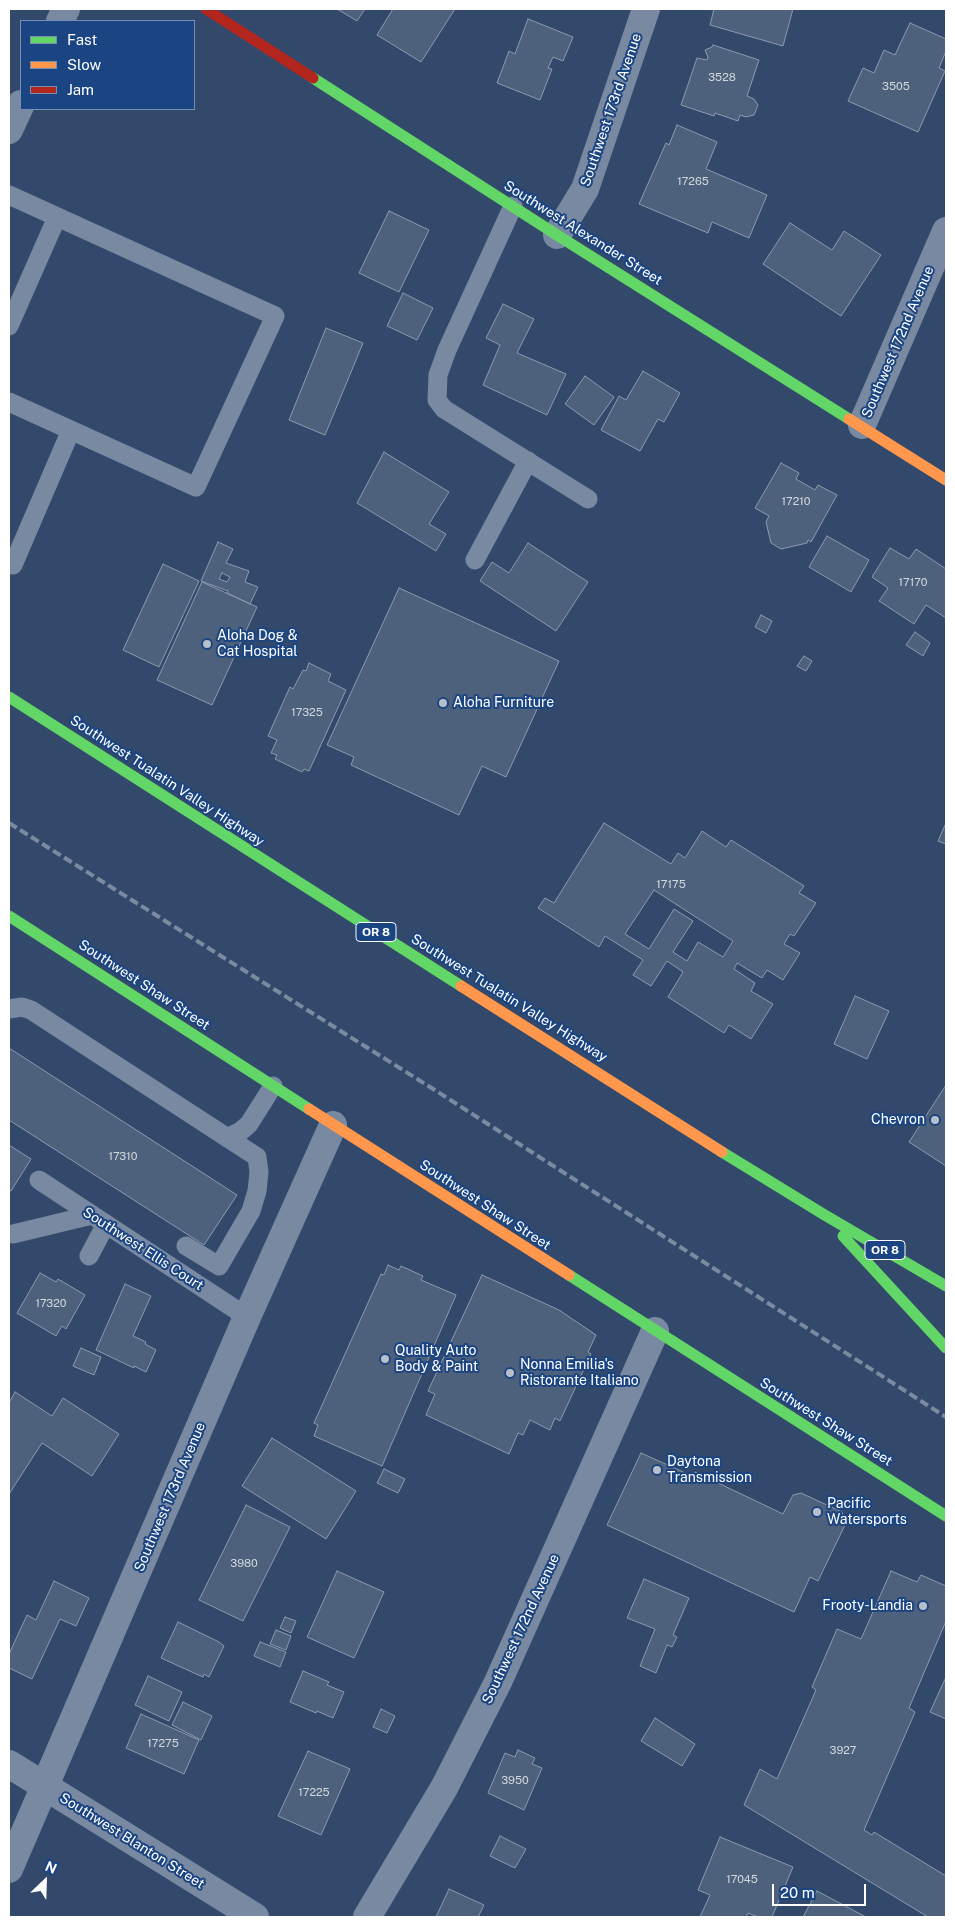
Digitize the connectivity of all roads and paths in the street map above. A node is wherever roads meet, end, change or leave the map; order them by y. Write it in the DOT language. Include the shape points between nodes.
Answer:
graph roads {
  1 [pos="206,9"];
  2 [pos="646,9"];
  3 [pos="20,106"];
  4 [pos="9,130"];
  5 [pos="9,195"];
  6 [pos="513,206"];
  7 [pos="57,217"];
  8 [pos="946,231"];
  9 [pos="558,235"];
  10 [pos="9,326"];
  11 [pos="9,402"];
  12 [pos="862,425"];
  13 [pos="71,430"];
  14 [pos="528,461"];
  15 [pos="946,480"];
  16 [pos="588,499"];
  17 [pos="475,560"];
  18 [pos="9,564"];
  19 [pos="9,697"];
  20 [pos="9,916"];
  21 [pos="9,1009"];
  22 [pos="273,1086"];
  23 [pos="333,1126"];
  24 [pos="227,1138"];
  25 [pos="39,1180"];
  26 [pos="823,1214"];
  27 [pos="99,1220"];
  28 [pos="13,1234"];
  29 [pos="186,1246"];
  30 [pos="89,1256"];
  31 [pos="946,1286"];
  32 [pos="247,1317"];
  33 [pos="656,1331"];
  34 [pos="946,1348"];
  35 [pos="946,1516"];
  36 [pos="9,1764"];
  37 [pos="45,1787"];
  38 [pos="9,1869"];
  39 [pos="255,1917"];
  40 [pos="367,1917"];
  1 -- 6 [label="street, Southwest Alexander Street"];
  2 -- 9 [label="street, Southwest 173rd Avenue" via="585,189"];
  3 -- 4 [label="street"];
  5 -- 7 [label="lane"];
  6 -- 9 [label="street, Southwest Alexander Street"];
  6 -- 14 [label="lane" via="447,350 438,375 437,400 444,409"];
  7 -- 10 [label="lane"];
  7 -- 13 [label="lane" via="275,316 196,487"];
  8 -- 12 [label="street, Southwest 172nd Avenue"];
  9 -- 12 [label="street, Southwest Alexander Street"];
  11 -- 13 [label="lane"];
  12 -- 15 [label="street, Southwest Alexander Street"];
  13 -- 18 [label="lane" via="13,565"];
  14 -- 16 [label="lane"];
  14 -- 17 [label="lane"];
  19 -- 26 [label="street, Southwest Tualatin Valley Highway / OR 8"];
  20 -- 22 [label="street, Southwest Shaw Street"];
  21 -- 24 [label="lane" via="22,1007 31,1010"];
  22 -- 23 [label="street, Southwest Shaw Street"];
  22 -- 24 [label="lane" via="249,1124"];
  23 -- 32 [label="street, Southwest 173rd Avenue"];
  23 -- 33 [label="street, Southwest Shaw Street"];
  24 -- 29 [label="lane" via="257,1157 257,1191 251,1211 219,1266"];
  25 -- 27 [label="lane, Southwest Ellis Court"];
  26 -- 31 [label="street, Southwest Tualatin Valley Highway / OR 8"];
  26 -- 34 [label="street"];
  27 -- 28 [label="lane"];
  27 -- 30 [label="lane"];
  27 -- 32 [label="lane, Southwest Ellis Court"];
  32 -- 37 [label="street, Southwest 173rd Avenue"];
  33 -- 35 [label="street, Southwest Shaw Street"];
  33 -- 40 [label="street, Southwest 172nd Avenue" via="498,1682 444,1788"];
  36 -- 37 [label="street, Southwest Blanton Street"];
  37 -- 38 [label="street, Southwest 173rd Avenue"];
  37 -- 39 [label="street, Southwest Blanton Street"];
}
